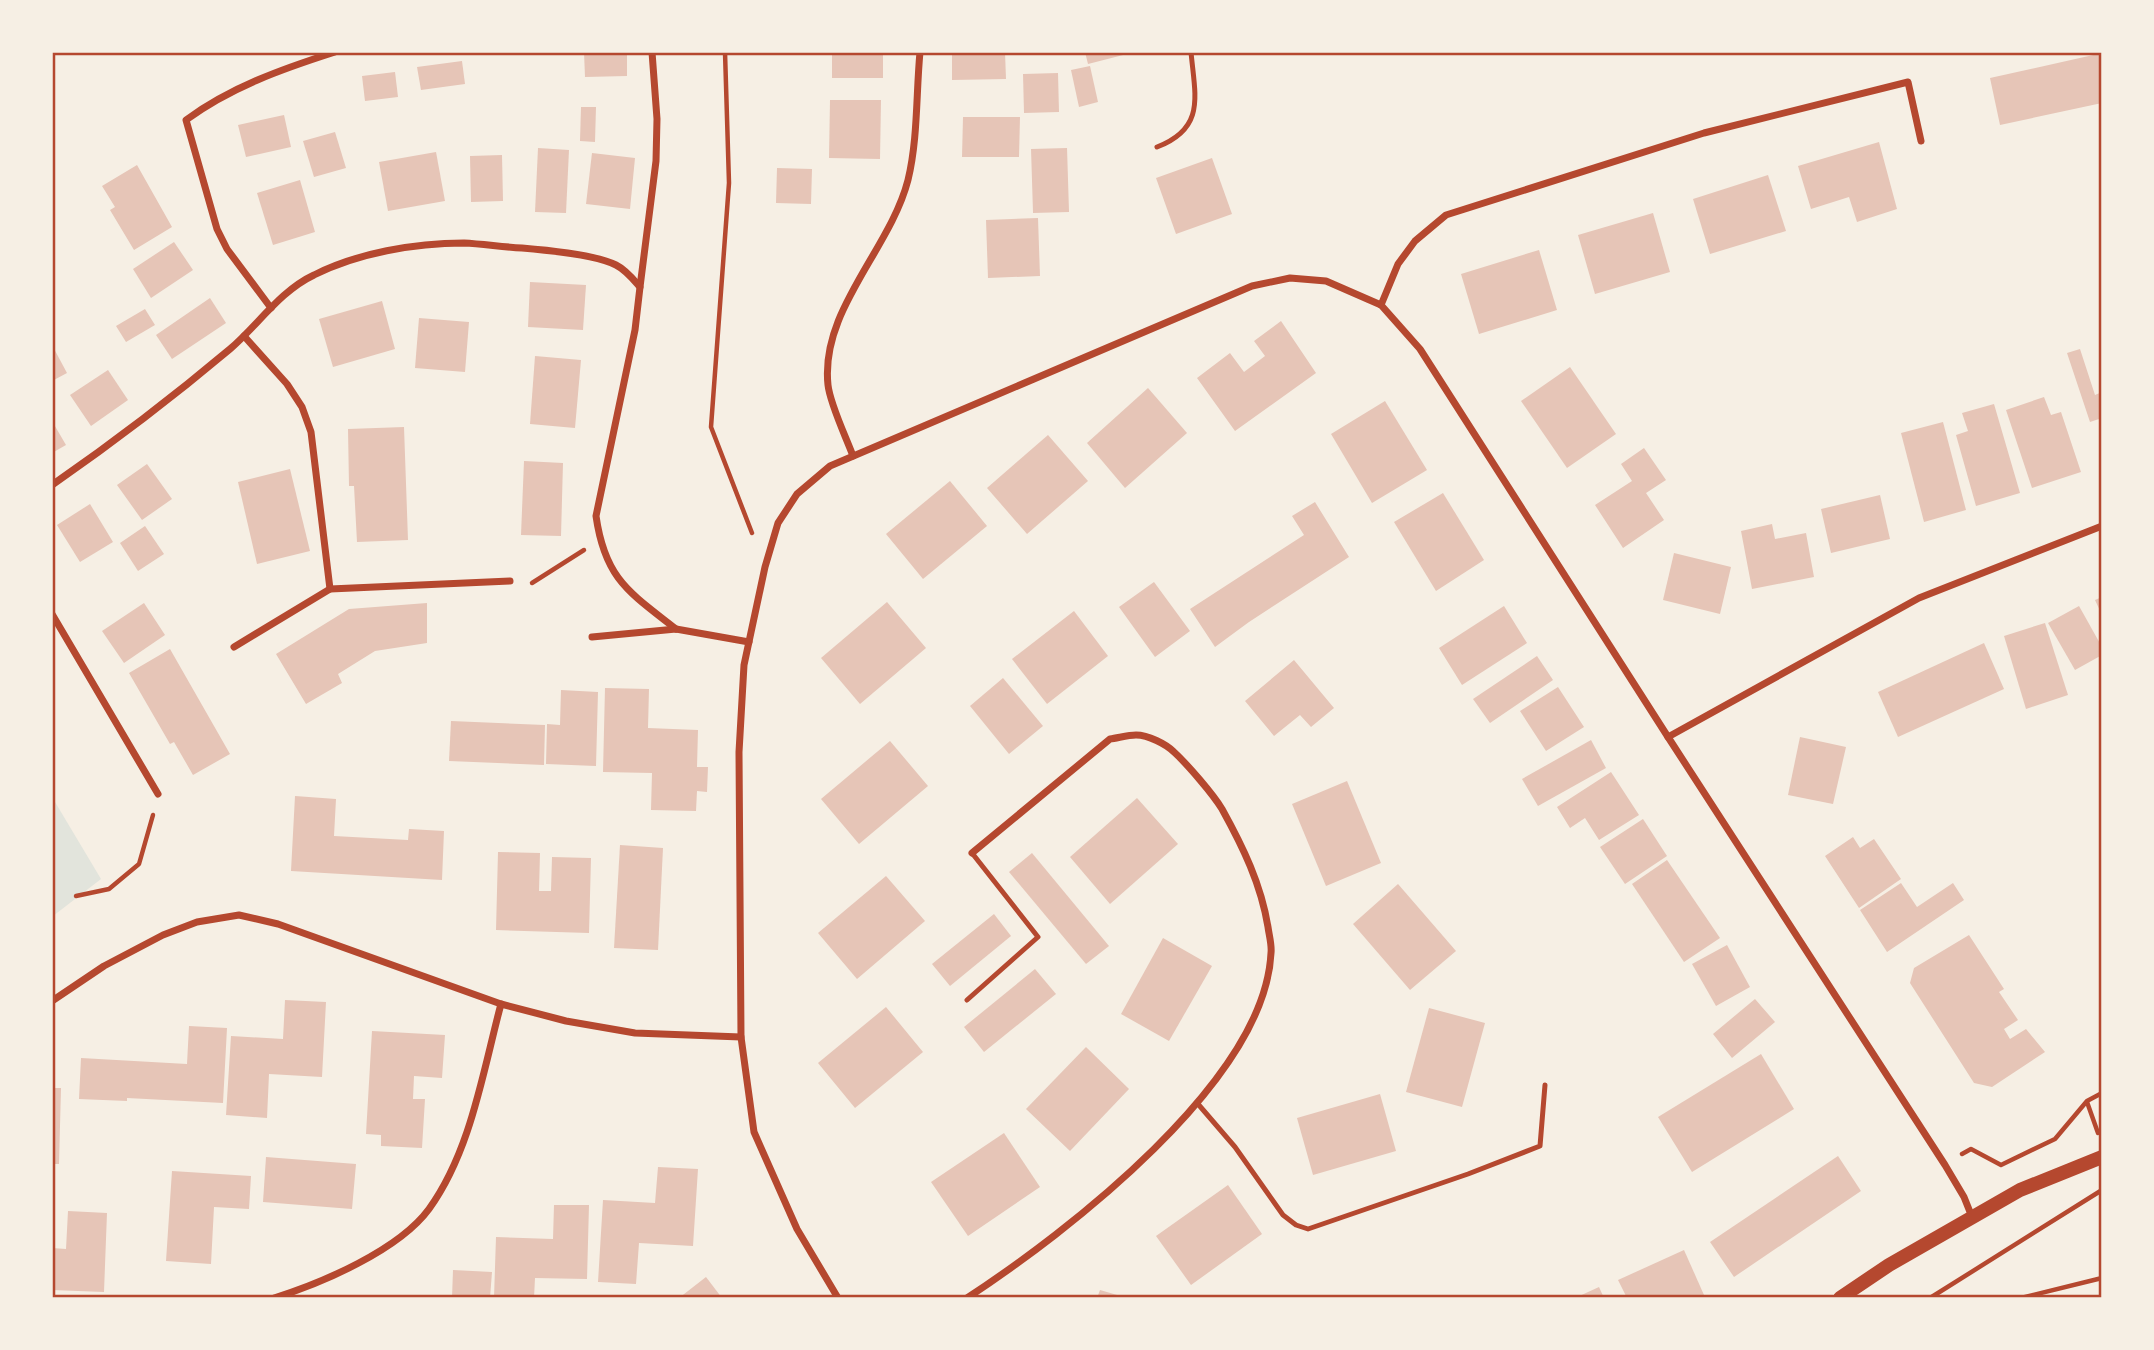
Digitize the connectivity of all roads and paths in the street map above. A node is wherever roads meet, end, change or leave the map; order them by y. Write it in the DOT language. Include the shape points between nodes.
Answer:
graph roads {
  1 [pos="335,52"];
  2 [pos="652,52"];
  3 [pos="724,52"];
  4 [pos="920,52"];
  5 [pos="1191,52"];
  6 [pos="1921,141"];
  7 [pos="1157,147"];
  8 [pos="640,286"];
  9 [pos="1381,305"];
  10 [pos="271,308"];
  11 [pos="244,336"];
  12 [pos="853,456"];
  13 [pos="52,485"];
  14 [pos="2102,526"];
  15 [pos="600,540"];
  16 [pos="765,567"];
  17 [pos="510,581"];
  18 [pos="330,589"];
  19 [pos="52,614"];
  20 [pos="676,629"];
  21 [pos="592,637"];
  22 [pos="749,642"];
  23 [pos="234,647"];
  24 [pos="1668,737"];
  25 [pos="158,794"];
  26 [pos="972,853"];
  27 [pos="76,896"];
  28 [pos="967,1000"];
  29 [pos="52,1001"];
  30 [pos="501,1003"];
  31 [pos="741,1037"];
  32 [pos="1545,1085"];
  33 [pos="2102,1093"];
  34 [pos="2087,1101"];
  35 [pos="1198,1104"];
  36 [pos="2102,1144"];
  37 [pos="1971,1149"];
  38 [pos="2102,1157"];
  39 [pos="2102,1190"];
  40 [pos="1972,1217"];
  41 [pos="2102,1278"];
  42 [pos="274,1297"];
  43 [pos="838,1297"];
  44 [pos="967,1297"];
  45 [pos="1840,1297"];
  46 [pos="1930,1297"];
  47 [pos="2021,1297"];
  1 -- 10 [label="street" via="244,85 186,120 227,249"];
  2 -- 8 [label="street" via="656,161"];
  3 -- 16 [label="path" via="729,183 711,427"];
  4 -- 12 [label="street" via="908,180 896,214 838,321 829,354 828,387"];
  5 -- 7 [label="lane" via="1196,103 1189,123 1176,139"];
  6 -- 9 [label="street" via="1908,82 1704,133 1446,215 1415,241 1398,264"];
  8 -- 10 [label="street" via="625,271 603,261 541,250 436,244 340,264 312,276"];
  8 -- 15 [label="street" via="596,516"];
  9 -- 12 [label="street" via="1326,281 1290,278 1252,286"];
  9 -- 24 [label="street" via="1420,349 1451,395"];
  10 -- 11 [label="street"];
  11 -- 13 [label="street"];
  11 -- 18 [label="street" via="287,384 311,432"];
  12 -- 16 [label="street" via="830,466 797,494 778,523"];
  14 -- 24 [label="street" via="1919,598"];
  15 -- 17 [label="path" via="534,583"];
  15 -- 20 [label="street" via="627,590"];
  16 -- 22 [label="street"];
  17 -- 18 [label="street"];
  18 -- 23 [label="street"];
  19 -- 25 [label="street"];
  20 -- 21 [label="street"];
  20 -- 22 [label="street"];
  22 -- 31 [label="street" via="739,752"];
  24 -- 40 [label="street" via="1945,1165"];
  25 -- 27 [label="path" via="139,864 109,889"];
  26 -- 28 [label="lane" via="1038,937"];
  26 -- 35 [label="street" via="1110,739 1137,735 1174,751 1220,806 1250,862 1272,951 1254,1020"];
  29 -- 30 [label="street" via="104,966 163,935 197,922 239,915 278,924"];
  30 -- 31 [label="street" via="635,1033"];
  30 -- 42 [label="street" via="466,1137 428,1211 398,1238 355,1266"];
  31 -- 43 [label="street" via="754,1132 797,1229"];
  32 -- 35 [label="lane" via="1540,1146 1308,1228 1283,1215"];
  33 -- 34 [label="path"];
  34 -- 36 [label="path"];
  34 -- 37 [label="path" via="2055,1139 2001,1165"];
  35 -- 44 [label="street" via="1093,1205"];
  38 -- 40 [label="main road" via="2020,1190"];
  39 -- 46 [label="path"];
  40 -- 45 [label="main road"];
  41 -- 47 [label="path"];
}
